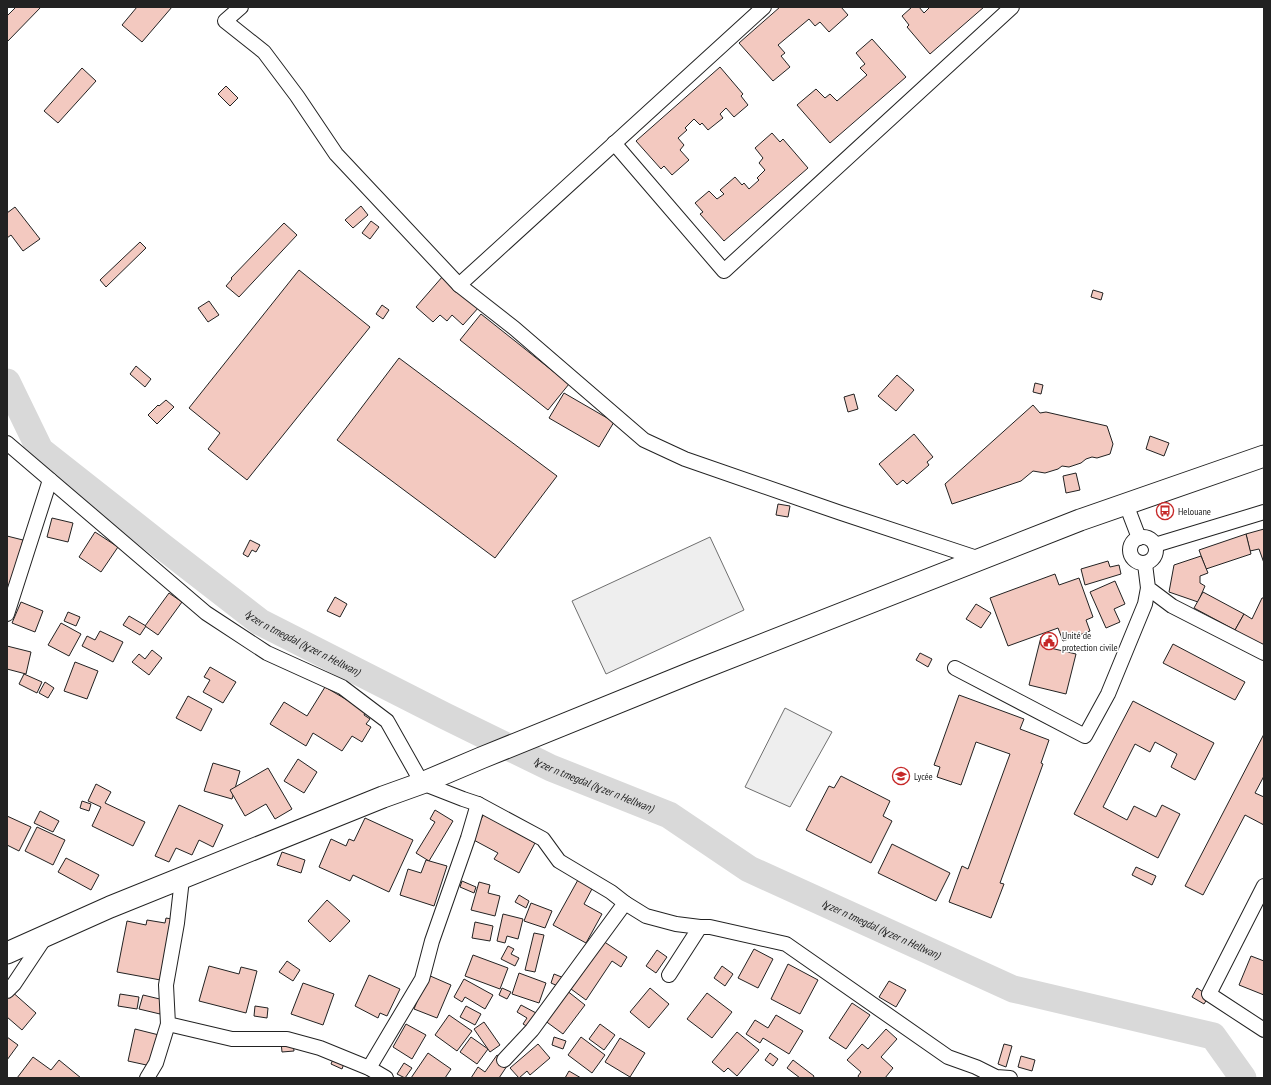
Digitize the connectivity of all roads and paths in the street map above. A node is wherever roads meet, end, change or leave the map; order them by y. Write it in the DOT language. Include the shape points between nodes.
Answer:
graph roads {
  1 [pos="241,7"];
  2 [pos="764,7"];
  3 [pos="1012,7"];
  4 [pos="614,143"];
  5 [pos="459,285"];
  6 [pos="7,443"];
  7 [pos="1264,456"];
  8 [pos="50,480"];
  9 [pos="1126,504"];
  10 [pos="1264,512"];
  11 [pos="1139,538"];
  12 [pos="1155,545"];
  13 [pos="980,559"];
  14 [pos="1145,564"];
  15 [pos="1148,588"];
  16 [pos="7,614"];
  17 [pos="1264,653"];
  18 [pos="955,668"];
  19 [pos="422,783"];
  20 [pos="478,804"];
  21 [pos="182,879"];
  22 [pos="1264,886"];
  23 [pos="625,903"];
  24 [pos="700,927"];
  25 [pos="46,936"];
  26 [pos="7,952"];
  27 [pos="669,974"];
  28 [pos="7,991"];
  29 [pos="168,1024"];
  30 [pos="1264,1030"];
  31 [pos="504,1060"];
  32 [pos="369,1068"];
  33 [pos="147,1078"];
  34 [pos="386,1078"];
  35 [pos="1001,1078"];
  1 -- 5 [label="street" via="225,21 264,52 336,154"];
  2 -- 4 [label="street"];
  3 -- 4 [label="street" via="724,271"];
  4 -- 5 [label="street"];
  5 -- 13 [label="street" via="514,328 644,440 685,458"];
  6 -- 8 [label="street"];
  7 -- 9 [label="main road"];
  8 -- 16 [label="street"];
  8 -- 19 [label="street" via="206,613 267,652 342,687 387,722"];
  9 -- 11 [label="street"];
  9 -- 13 [label="main road"];
  10 -- 12 [label="street"];
  11 -- 12 [label="street" via="1148,538"];
  11 -- 14 [label="street" via="1132,543 1130,552 1137,562"];
  12 -- 14 [label="street" via="1155,557"];
  13 -- 19 [label="main road" via="685,675"];
  14 -- 15 [label="street"];
  15 -- 17 [label="street" via="1172,606"];
  15 -- 18 [label="street" via="1145,604 1108,694 1085,736"];
  19 -- 20 [label="street"];
  19 -- 21 [label="main road"];
  20 -- 23 [label="street" via="543,840 559,862"];
  20 -- 32 [label="street" via="432,941 422,979"];
  21 -- 25 [label="main road"];
  21 -- 29 [label="street" via="166,984"];
  22 -- 30 [label="street" via="1209,994"];
  23 -- 24 [label="street" via="646,916"];
  23 -- 31 [label="street" via="532,1030"];
  24 -- 27 [label="street"];
  24 -- 35 [label="street" via="786,944 948,1057"];
  25 -- 26 [label="main road"];
  25 -- 28 [label="street"];
  29 -- 32 [label="street" via="232,1039 287,1039 320,1048"];
  29 -- 33 [label="street" via="156,1063"];
  32 -- 34 [label="street"];
}
